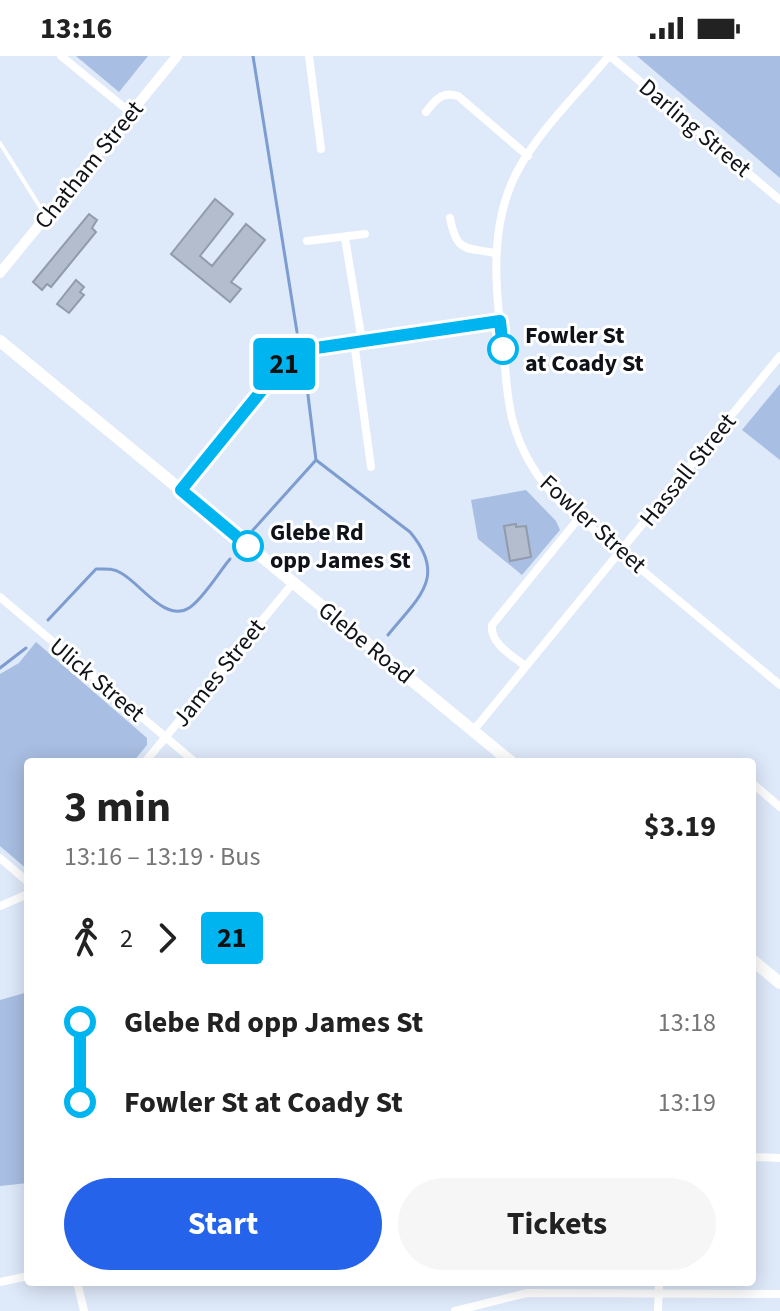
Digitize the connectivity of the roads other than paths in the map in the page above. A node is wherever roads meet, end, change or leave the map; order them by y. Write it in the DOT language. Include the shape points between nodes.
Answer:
graph roads {
  1 [pos="61,56"];
  2 [pos="177,56"];
  3 [pos="309,56"];
  4 [pos="610,56"];
  5 [pos="426,112"];
  6 [pos="131,113"];
  7 [pos="0,143"];
  8 [pos="321,149"];
  9 [pos="528,156"];
  10 [pos="780,200"];
  11 [pos="46,216"];
  12 [pos="450,218"];
  13 [pos="365,234"];
  14 [pos="345,238"];
  15 [pos="307,241"];
  16 [pos="495,253"];
  17 [pos="0,273"];
  18 [pos="500,321"];
  19 [pos="0,341"];
  20 [pos="358,341"];
  21 [pos="780,356"];
  22 [pos="371,467"];
  23 [pos="181,490"];
  24 [pos="579,518"];
  25 [pos="622,551"];
  26 [pos="293,583"];
  27 [pos="0,597"];
  28 [pos="525,666"];
  29 [pos="780,685"];
  30 [pos="473,731"];
  31 [pos="166,737"];
  32 [pos="148,758"];
  33 [pos="190,758"];
  34 [pos="506,758"];
  35 [pos="756,786"];
  36 [pos="780,807"];
  37 [pos="0,858"];
  38 [pos="24,879"];
  39 [pos="24,896"];
  40 [pos="0,906"];
  41 [pos="756,963"];
  42 [pos="780,983"];
  43 [pos="756,1157"];
  44 [pos="780,1158"];
  45 [pos="24,1277"];
  46 [pos="0,1282"];
  47 [pos="78,1286"];
  48 [pos="659,1286"];
  49 [pos="658,1293"];
  50 [pos="780,1294"];
  51 [pos="84,1311"];
  52 [pos="455,1311"];
  53 [pos="658,1311"];
  1 -- 6 [label="street"];
  2 -- 6 [label="street, Chatham Street"];
  3 -- 8 [label="street"];
  4 -- 9 [label="street, Fowler Street"];
  4 -- 10 [label="street, Darling Street"];
  5 -- 9 [label="street" via="438,97 458,96"];
  6 -- 11 [label="street, Chatham Street"];
  7 -- 11 [label="lane"];
  9 -- 16 [label="street, Fowler Street" via="502,209"];
  11 -- 17 [label="street, Chatham Street"];
  12 -- 16 [label="street" via="453,235 463,247"];
  13 -- 14 [label="street"];
  14 -- 15 [label="street"];
  14 -- 20 [label="street"];
  16 -- 18 [label="street, Fowler Street"];
  18 -- 20 [label="street"];
  18 -- 24 [label="street, Fowler Street" via="518,437 534,471"];
  19 -- 23 [label="main road, Glebe Road"];
  20 -- 22 [label="street"];
  20 -- 23 [label="street" via="306,350 289,360"];
  21 -- 25 [label="street, Hassall Street"];
  23 -- 26 [label="main road, Glebe Road"];
  24 -- 25 [label="street, Fowler Street"];
  24 -- 28 [label="street" via="492,625 495,642"];
  25 -- 28 [label="street, Hassall Street"];
  25 -- 29 [label="street, Fowler Street"];
  26 -- 30 [label="main road, Glebe Road"];
  26 -- 31 [label="street, James Street"];
  27 -- 31 [label="street, Ulick Street"];
  28 -- 30 [label="street, Hassall Street"];
  30 -- 34 [label="main road, Glebe Road"];
  31 -- 32 [label="street, James Street"];
  31 -- 33 [label="street, Ulick Street"];
  35 -- 36 [label="street"];
  37 -- 38 [label="street"];
  39 -- 40 [label="street"];
  41 -- 42 [label="main road"];
  43 -- 44 [label="street"];
  45 -- 46 [label="street"];
  47 -- 51 [label="street"];
  48 -- 49 [label="street"];
  49 -- 50 [label="street"];
  49 -- 52 [label="street" via="527,1293"];
  49 -- 53 [label="street"];
}
